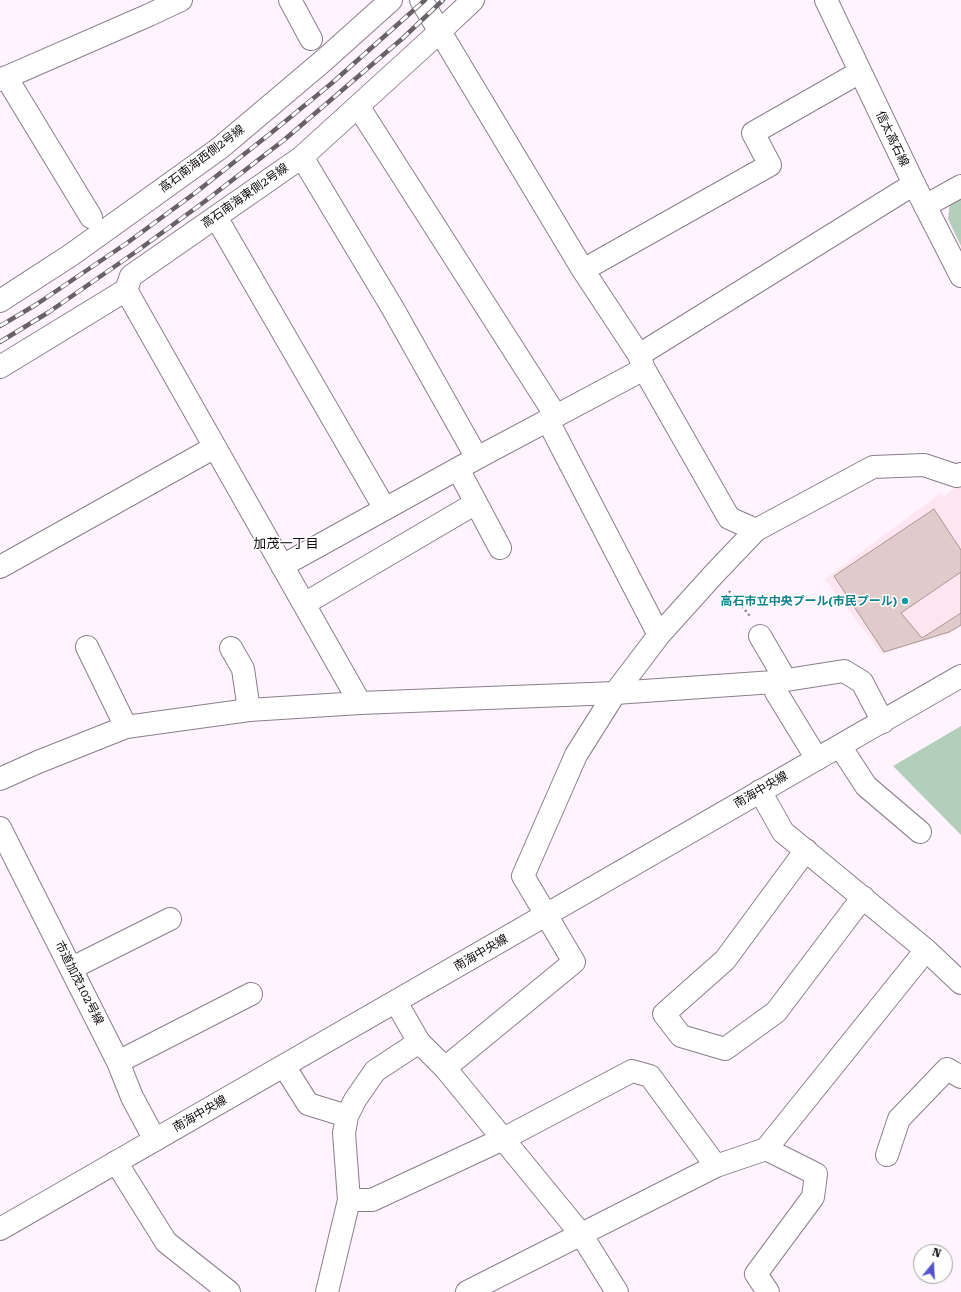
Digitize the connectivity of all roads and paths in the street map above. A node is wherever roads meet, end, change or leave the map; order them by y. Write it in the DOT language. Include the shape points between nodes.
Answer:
graph roads {
  1 [pos="181,0"];
  2 [pos="290,0"];
  3 [pos="391,0"];
  4 [pos="421,0"];
  5 [pos="472,0"];
  6 [pos="826,0"];
  7 [pos="145,8"];
  8 [pos="440,32"];
  9 [pos="311,39"];
  10 [pos="860,72"];
  11 [pos="3,79"];
  12 [pos="358,106"];
  13 [pos="302,156"];
  14 [pos="914,184"];
  15 [pos="961,186"];
  16 [pos="925,206"];
  17 [pos="216,216"];
  18 [pos="91,217"];
  19 [pos="583,270"];
  20 [pos="961,276"];
  21 [pos="126,290"];
  22 [pos="0,301"];
  23 [pos="641,362"];
  24 [pos="0,367"];
  25 [pos="552,418"];
  26 [pos="215,447"];
  27 [pos="478,458"];
  28 [pos="458,469"];
  29 [pos="961,474"];
  30 [pos="476,503"];
  31 [pos="386,509"];
  32 [pos="756,530"];
  33 [pos="500,548"];
  34 [pos="282,566"];
  35 [pos="0,567"];
  36 [pos="714,574"];
  37 [pos="304,604"];
  38 [pos="660,635"];
  39 [pos="760,636"];
  40 [pos="87,647"];
  41 [pos="231,648"];
  42 [pos="961,676"];
  43 [pos="779,682"];
  44 [pos="615,693"];
  45 [pos="360,703"];
  46 [pos="249,710"];
  47 [pos="882,722"];
  48 [pos="126,727"];
  49 [pos="840,746"];
  50 [pos="816,759"];
  51 [pos="0,779"];
  52 [pos="760,791"];
  53 [pos="0,828"];
  54 [pos="920,832"];
  55 [pos="806,850"];
  56 [pos="863,897"];
  57 [pos="546,915"];
  58 [pos="170,919"];
  59 [pos="926,950"];
  60 [pos="72,968"];
  61 [pos="961,983"];
  62 [pos="251,994"];
  63 [pos="396,1002"];
  64 [pos="419,1042"];
  65 [pos="118,1062"];
  66 [pos="284,1066"];
  67 [pos="445,1068"];
  68 [pos="961,1076"];
  69 [pos="347,1116"];
  70 [pos="503,1139"];
  71 [pos="155,1140"];
  72 [pos="766,1149"];
  73 [pos="887,1155"];
  74 [pos="116,1162"];
  75 [pos="716,1166"];
  76 [pos="350,1200"];
  77 [pos="0,1229"];
  78 [pos="581,1234"];
  79 [pos="230,1292"];
  80 [pos="327,1292"];
  81 [pos="467,1292"];
  82 [pos="617,1292"];
  83 [pos="768,1292"];
  1 -- 7 [label="street"];
  2 -- 9 [label="street"];
  3 -- 22 [label="street, 高石南海西側2号線" via="220,148 71,255"];
  4 -- 8 [label="street"];
  5 -- 8 [label="street, 高石南海東側2号線"];
  6 -- 10 [label="street, 信太高石線"];
  7 -- 11 [label="street"];
  8 -- 12 [label="street, 高石南海東側2号線"];
  8 -- 19 [label="street"];
  10 -- 14 [label="street, 信太高石線"];
  10 -- 19 [label="street" via="753,133 770,165"];
  11 -- 18 [label="street"];
  12 -- 13 [label="street, 高石南海東側2号線"];
  12 -- 25 [label="street"];
  13 -- 17 [label="street, 高石南海東側2号線"];
  13 -- 27 [label="street"];
  14 -- 16 [label="street, 信太高石線"];
  14 -- 23 [label="street"];
  15 -- 16 [label="street"];
  16 -- 20 [label="street, 信太高石線"];
  17 -- 21 [label="street, 高石南海東側2号線" via="131,276"];
  17 -- 31 [label="street"];
  19 -- 23 [label="street"];
  21 -- 24 [label="street"];
  21 -- 26 [label="street"];
  23 -- 25 [label="street"];
  23 -- 32 [label="street" via="729,518"];
  25 -- 27 [label="street"];
  25 -- 38 [label="street"];
  26 -- 34 [label="street"];
  26 -- 35 [label="street"];
  27 -- 28 [label="street"];
  28 -- 30 [label="street"];
  28 -- 31 [label="street"];
  29 -- 32 [label="street" via="957,476 924,465 873,467"];
  30 -- 33 [label="street"];
  30 -- 37 [label="street"];
  31 -- 34 [label="street"];
  32 -- 36 [label="street"];
  34 -- 37 [label="street"];
  36 -- 38 [label="street"];
  36 -- 39 [label="path" via="762,629"];
  37 -- 45 [label="street"];
  38 -- 44 [label="street"];
  39 -- 43 [label="street" via="781,672"];
  40 -- 48 [label="street"];
  41 -- 46 [label="street" via="243,669"];
  42 -- 47 [label="street, 南海中央線"];
  43 -- 44 [label="street"];
  43 -- 47 [label="street" via="844,672 862,682"];
  43 -- 50 [label="street" via="776,692"];
  44 -- 45 [label="street"];
  44 -- 57 [label="street" via="576,755 523,876"];
  45 -- 46 [label="street"];
  46 -- 48 [label="street"];
  47 -- 49 [label="street, 南海中央線"];
  48 -- 51 [label="street"];
  49 -- 50 [label="street, 南海中央線"];
  49 -- 54 [label="street" via="866,786"];
  50 -- 52 [label="street, 南海中央線"];
  52 -- 55 [label="street" via="783,832"];
  52 -- 57 [label="street, 南海中央線"];
  53 -- 60 [label="street, 市道加茂102号線"];
  55 -- 56 [label="street"];
  55 -- 56 [label="street" via="725,960 664,1014 681,1036 725,1049 776,1012"];
  56 -- 59 [label="street"];
  57 -- 63 [label="street, 南海中央線"];
  57 -- 67 [label="street" via="574,962"];
  58 -- 60 [label="street"];
  59 -- 61 [label="street"];
  59 -- 72 [label="street"];
  60 -- 65 [label="street, 市道加茂102号線"];
  62 -- 65 [label="street"];
  63 -- 64 [label="street"];
  63 -- 66 [label="street, 南海中央線"];
  64 -- 67 [label="street"];
  64 -- 69 [label="street" via="375,1072 354,1100"];
  65 -- 71 [label="street, 市道加茂102号線" via="132,1097"];
  66 -- 69 [label="street" via="308,1104"];
  66 -- 71 [label="street, 南海中央線"];
  67 -- 70 [label="street"];
  68 -- 73 [label="street" via="947,1069 899,1119"];
  69 -- 76 [label="street" via="344,1133"];
  70 -- 75 [label="street" via="632,1071 650,1076"];
  70 -- 76 [label="street" via="372,1200"];
  70 -- 78 [label="street"];
  71 -- 74 [label="street, 南海中央線"];
  72 -- 75 [label="street"];
  72 -- 83 [label="street" via="816,1174 813,1197 756,1274"];
  74 -- 77 [label="street, 南海中央線"];
  74 -- 79 [label="street" via="166,1242"];
  75 -- 78 [label="street"];
  76 -- 80 [label="street"];
  78 -- 81 [label="street"];
  78 -- 82 [label="street"];
}
